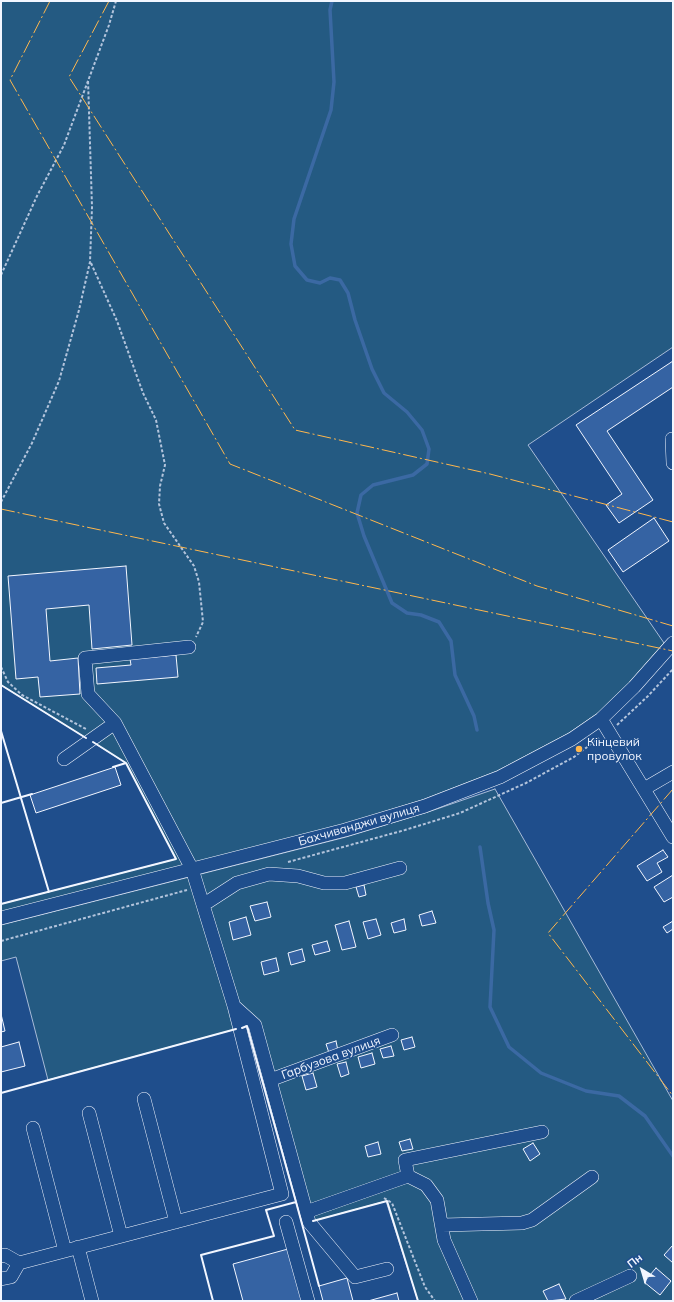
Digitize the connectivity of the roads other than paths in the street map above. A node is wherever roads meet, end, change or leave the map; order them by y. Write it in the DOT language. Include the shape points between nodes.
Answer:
graph roads {
  1 [pos="672,439"];
  2 [pos="673,463"];
  3 [pos="673,643"];
  4 [pos="189,647"];
  5 [pos="601,719"];
  6 [pos="116,723"];
  7 [pos="64,759"];
  8 [pos="673,772"];
  9 [pos="644,789"];
  10 [pos="673,837"];
  11 [pos="400,868"];
  12 [pos="192,869"];
  13 [pos="203,905"];
  14 [pos="1,918"];
  15 [pos="234,1006"];
  16 [pos="392,1035"];
  17 [pos="270,1080"];
  18 [pos="144,1099"];
  19 [pos="89,1113"];
  20 [pos="33,1128"];
  21 [pos="542,1132"];
  22 [pos="408,1176"];
  23 [pos="592,1177"];
  24 [pos="306,1212"];
  25 [pos="176,1222"];
  26 [pos="286,1222"];
  27 [pos="442,1225"];
  28 [pos="121,1236"];
  29 [pos="71,1249"];
  30 [pos="1,1256"];
  31 [pos="19,1263"];
  32 [pos="387,1269"];
  33 [pos="630,1276"];
  34 [pos="1,1279"];
  35 [pos="92,1301"];
  36 [pos="308,1301"];
  37 [pos="472,1301"];
  38 [pos="576,1301"];
  1 -- 2 [label="street"];
  3 -- 5 [label="street, Бахчиванджи вулиця"];
  4 -- 6 [label="street" via="85,658 88,694"];
  5 -- 9 [label="street"];
  5 -- 12 [label="street, Бахчиванджи вулиця" via="572,739 500,777 424,806 345,830"];
  6 -- 7 [label="street"];
  6 -- 12 [label="street"];
  8 -- 9 [label="street"];
  9 -- 10 [label="street"];
  11 -- 13 [label="street" via="345,883 324,883 298,876 269,874 237,883"];
  12 -- 13 [label="street"];
  12 -- 14 [label="street, Бахчиванджи вулиця"];
  13 -- 15 [label="street"];
  15 -- 17 [label="street" via="255,1025"];
  15 -- 25 [label="street" via="282,1194"];
  16 -- 17 [label="street, Гарбузова вулиця"];
  17 -- 24 [label="street"];
  18 -- 25 [label="street"];
  19 -- 28 [label="street"];
  20 -- 29 [label="street"];
  21 -- 22 [label="street" via="405,1160"];
  22 -- 24 [label="street"];
  22 -- 27 [label="street" via="426,1185 437,1200"];
  23 -- 27 [label="street" via="532,1220 522,1223"];
  24 -- 32 [label="street" via="309,1222 355,1277"];
  25 -- 28 [label="street"];
  26 -- 36 [label="street"];
  27 -- 37 [label="street" via="444,1240"];
  28 -- 29 [label="street"];
  29 -- 31 [label="street"];
  29 -- 35 [label="street"];
  30 -- 31 [label="street" via="5,1255"];
  31 -- 34 [label="street" via="10,1277"];
  33 -- 38 [label="street"];
}
